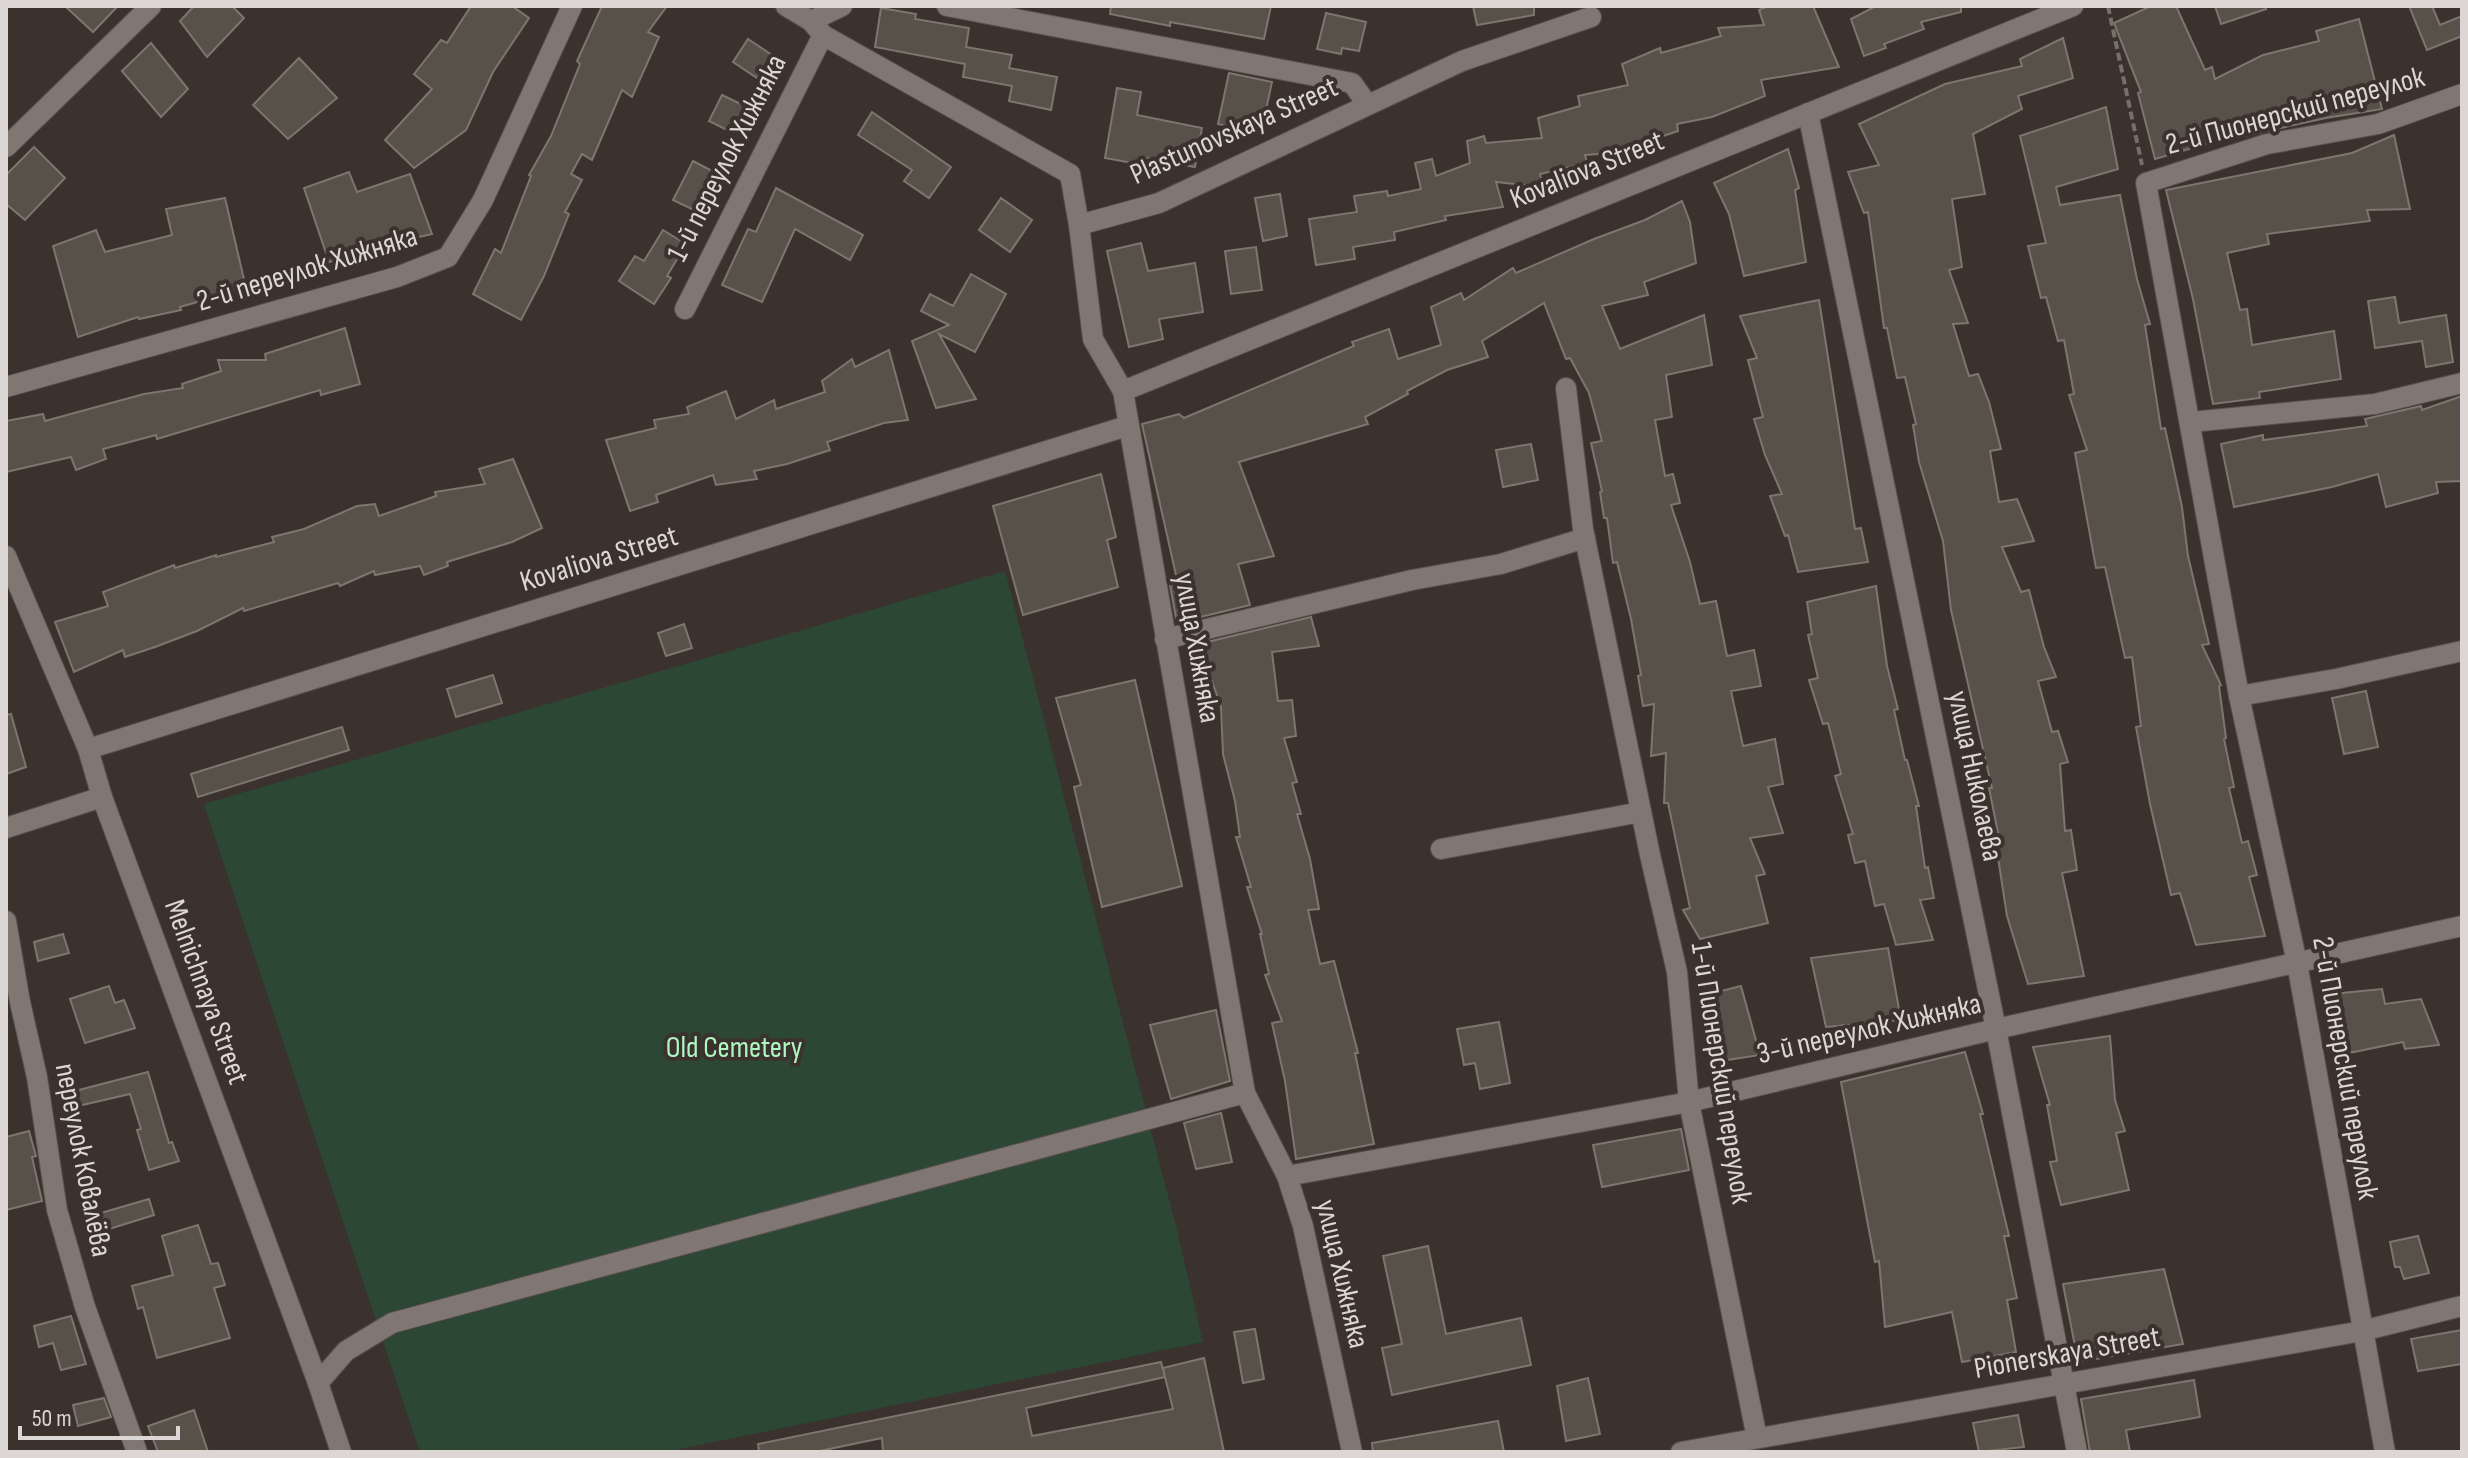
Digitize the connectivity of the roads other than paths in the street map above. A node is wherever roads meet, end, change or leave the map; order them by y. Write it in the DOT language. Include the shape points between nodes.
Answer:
graph roads {
  1 [pos="151,6"];
  2 [pos="572,6"];
  3 [pos="786,6"];
  4 [pos="842,6"];
  5 [pos="947,6"];
  6 [pos="2073,6"];
  7 [pos="1591,17"];
  8 [pos="817,28"];
  9 [pos="2462,94"];
  10 [pos="1367,104"];
  11 [pos="1808,113"];
  12 [pos="6,147"];
  13 [pos="1079,225"];
  14 [pos="685,309"];
  15 [pos="2462,383"];
  16 [pos="6,387"];
  17 [pos="1566,388"];
  18 [pos="1123,391"];
  19 [pos="2191,422"];
  20 [pos="1127,426"];
  21 [pos="1585,538"];
  22 [pos="6,556"];
  23 [pos="1165,639"];
  24 [pos="2462,651"];
  25 [pos="2239,696"];
  26 [pos="88,749"];
  27 [pos="102,797"];
  28 [pos="1641,812"];
  29 [pos="6,828"];
  30 [pos="1441,849"];
  31 [pos="6,921"];
  32 [pos="2462,926"];
  33 [pos="2297,963"];
  34 [pos="1996,1029"];
  35 [pos="1245,1093"];
  36 [pos="1689,1102"];
  37 [pos="1287,1176"];
  38 [pos="2462,1306"];
  39 [pos="2362,1331"];
  40 [pos="318,1383"];
  41 [pos="2063,1385"];
  42 [pos="1757,1438"];
  43 [pos="137,1452"];
  44 [pos="341,1452"];
  45 [pos="1352,1452"];
  46 [pos="1681,1452"];
  47 [pos="2077,1452"];
  48 [pos="2385,1452"];
  1 -- 12 [label="street"];
  2 -- 16 [label="street, 2-й переулок Хижняка" via="483,200 448,257 397,277"];
  3 -- 8 [label="street, улица Хижняка"];
  4 -- 8 [label="street"];
  5 -- 10 [label="street, Plastunovskaya Street" via="1352,83"];
  6 -- 11 [label="street, Kovaliova Street"];
  7 -- 10 [label="street, Plastunovskaya Street" via="1462,61"];
  8 -- 13 [label="street, улица Хижняка" via="1070,174"];
  8 -- 14 [label="street, 1-й переулок Хижняка"];
  9 -- 19 [label="street, 2-й Пионерский переулок" via="2378,124 2267,144 2146,183"];
  10 -- 13 [label="street, Plastunovskaya Street" via="1159,203"];
  11 -- 18 [label="street, Kovaliova Street"];
  11 -- 34 [label="street, улица Николаева"];
  13 -- 18 [label="street, улица Хижняка" via="1093,339"];
  15 -- 19 [label="street" via="2375,404"];
  17 -- 21 [label="street, 1-й Пионерский переулок"];
  18 -- 20 [label="street, улица Хижняка"];
  19 -- 25 [label="street, 2-й Пионерский переулок"];
  20 -- 23 [label="street, улица Хижняка"];
  20 -- 26 [label="street, Kovaliova Street"];
  21 -- 23 [label="street" via="1501,564"];
  21 -- 28 [label="street, 1-й Пионерский переулок"];
  22 -- 26 [label="street, Melnichnaya Street"];
  23 -- 35 [label="street, улица Хижняка"];
  24 -- 25 [label="street"];
  25 -- 33 [label="street, 2-й Пионерский переулок"];
  26 -- 27 [label="street, Melnichnaya Street"];
  27 -- 29 [label="street"];
  27 -- 40 [label="street, Melnichnaya Street"];
  28 -- 30 [label="street"];
  28 -- 36 [label="street, 1-й Пионерский переулок" via="1677,972"];
  31 -- 43 [label="street, переулок Ковалёва" via="57,1210"];
  32 -- 33 [label="street, 3-й переулок Хижняка"];
  33 -- 34 [label="street, 3-й переулок Хижняка"];
  33 -- 39 [label="street, 2-й Пионерский переулок"];
  34 -- 36 [label="street, 3-й переулок Хижняка"];
  34 -- 41 [label="street, улица Николаева"];
  35 -- 37 [label="street, улица Хижняка"];
  35 -- 40 [label="street" via="392,1323 346,1351"];
  36 -- 37 [label="street, 3-й переулок Хижняка"];
  36 -- 42 [label="street, 1-й Пионерский переулок"];
  37 -- 45 [label="street, улица Хижняка" via="1303,1226"];
  38 -- 39 [label="street, Pionerskaya Street"];
  39 -- 41 [label="street, Pionerskaya Street"];
  39 -- 48 [label="street, 2-й Пионерский переулок"];
  40 -- 44 [label="street, Melnichnaya Street"];
  41 -- 42 [label="street, Pionerskaya Street"];
  41 -- 47 [label="street, улица Николаева"];
  42 -- 46 [label="street, Pionerskaya Street"];
}
